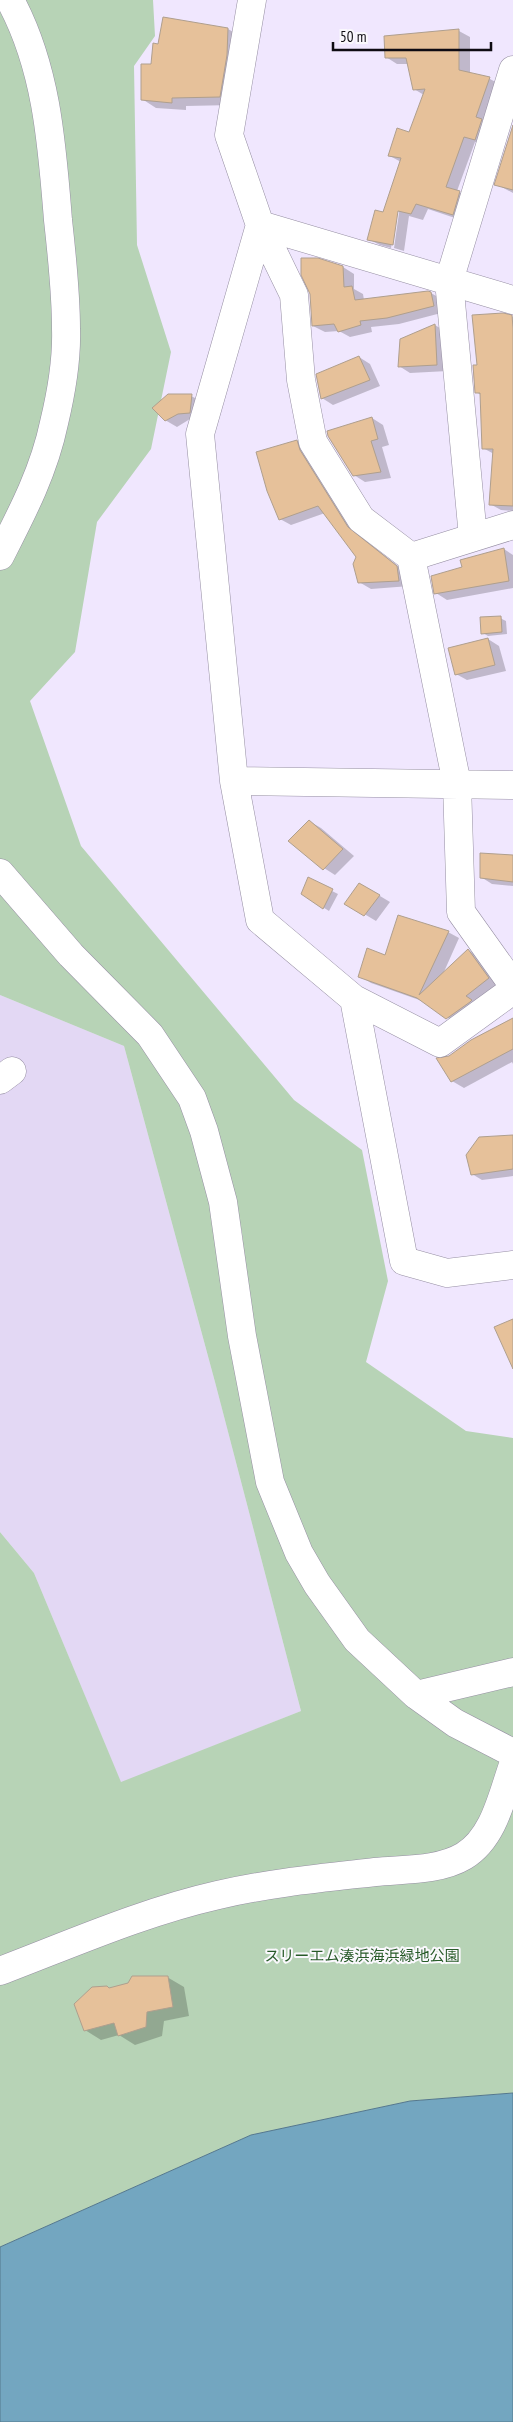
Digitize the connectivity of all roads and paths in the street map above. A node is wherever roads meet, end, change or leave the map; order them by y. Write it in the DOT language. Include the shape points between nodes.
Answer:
graph roads {
  1 [pos="10,0"];
  2 [pos="252,0"];
  3 [pos="513,70"];
  4 [pos="503,138"];
  5 [pos="260,225"];
  6 [pos="449,281"];
  7 [pos="513,300"];
  8 [pos="513,524"];
  9 [pos="473,537"];
  10 [pos="0,556"];
  11 [pos="411,557"];
  12 [pos="234,781"];
  13 [pos="457,784"];
  14 [pos="513,785"];
  15 [pos="0,873"];
  16 [pos="513,985"];
  17 [pos="513,990"];
  18 [pos="354,998"];
  19 [pos="513,1265"];
  20 [pos="513,1672"];
  21 [pos="416,1695"];
  22 [pos="513,1753"];
  23 [pos="513,1765"];
  24 [pos="0,1971"];
  1 -- 10 [label="street" via="20,17 42,85 52,146 66,330 55,423 29,500"];
  2 -- 5 [label="street" via="229,135"];
  3 -- 4 [label="street"];
  4 -- 6 [label="street"];
  5 -- 6 [label="street"];
  5 -- 11 [label="street" via="294,295 301,380 313,442 361,519"];
  5 -- 12 [label="street" via="200,434"];
  6 -- 7 [label="street"];
  6 -- 9 [label="street"];
  8 -- 9 [label="street"];
  9 -- 11 [label="street"];
  11 -- 13 [label="street"];
  12 -- 13 [label="street"];
  12 -- 18 [label="street" via="260,920"];
  13 -- 14 [label="street"];
  13 -- 16 [label="street" via="461,912"];
  15 -- 21 [label="street" via="71,955 150,1035 192,1098 223,1202 258,1422 270,1482 285,1523 317,1584 357,1640"];
  17 -- 18 [label="street" via="440,1043"];
  18 -- 19 [label="street" via="404,1261 447,1273"];
  20 -- 21 [label="street"];
  21 -- 22 [label="street" via="455,1723"];
  23 -- 24 [label="street" via="492,1823 480,1841 463,1856 434,1866 305,1880 217,1895 143,1916"];
}
